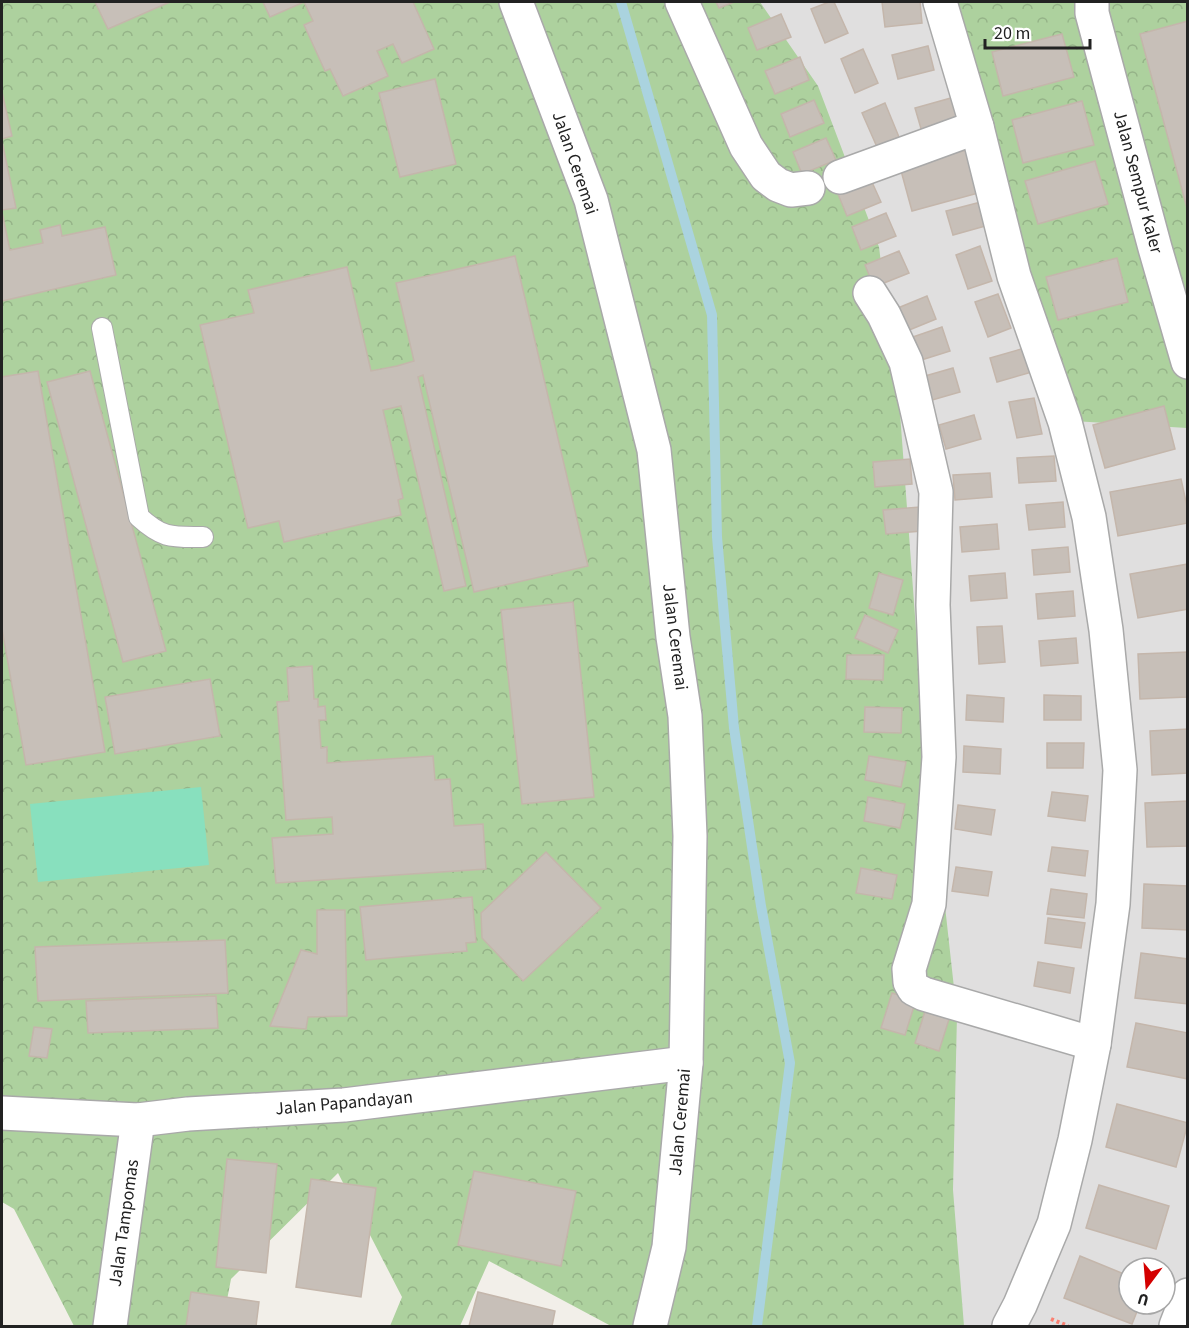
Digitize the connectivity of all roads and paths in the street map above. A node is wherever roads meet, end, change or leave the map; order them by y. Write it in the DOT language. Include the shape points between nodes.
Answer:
graph roads {
  1 [pos="516,2"];
  2 [pos="682,2"];
  3 [pos="940,2"];
  4 [pos="1092,2"];
  5 [pos="977,127"];
  6 [pos="840,177"];
  7 [pos="808,188"];
  8 [pos="870,293"];
  9 [pos="102,328"];
  10 [pos="1188,362"];
  11 [pos="203,537"];
  12 [pos="1094,1044"];
  13 [pos="686,1063"];
  14 [pos="2,1113"];
  15 [pos="138,1120"];
  16 [pos="1188,1295"];
  17 [pos="110,1326"];
  18 [pos="650,1326"];
  19 [pos="1009,1326"];
  20 [pos="1176,1326"];
  1 -- 13 [label="street, Jalan Ceremai" via="591,200 654,450 685,716 690,836"];
  2 -- 7 [label="street" via="746,146 766,176 791,190"];
  3 -- 5 [label="street"];
  4 -- 10 [label="street, Jalan Sempur Kaler" via="1143,205"];
  5 -- 6 [label="street"];
  5 -- 12 [label="street" via="1014,276 1065,422 1089,517 1106,630 1120,770 1113,904"];
  8 -- 12 [label="street" via="906,362 936,492 933,605 939,757 928,904 909,969 910,982 924,994"];
  9 -- 11 [label="lane" via="139,517 154,531 174,537"];
  12 -- 19 [label="street" via="1054,1224"];
  13 -- 15 [label="street, Jalan Papandayan" via="344,1105"];
  13 -- 18 [label="street, Jalan Ceremai" via="669,1247"];
  14 -- 15 [label="street, Jalan Papandayan"];
  15 -- 17 [label="street, Jalan Tampomas"];
  16 -- 20 [label="street"];
}
